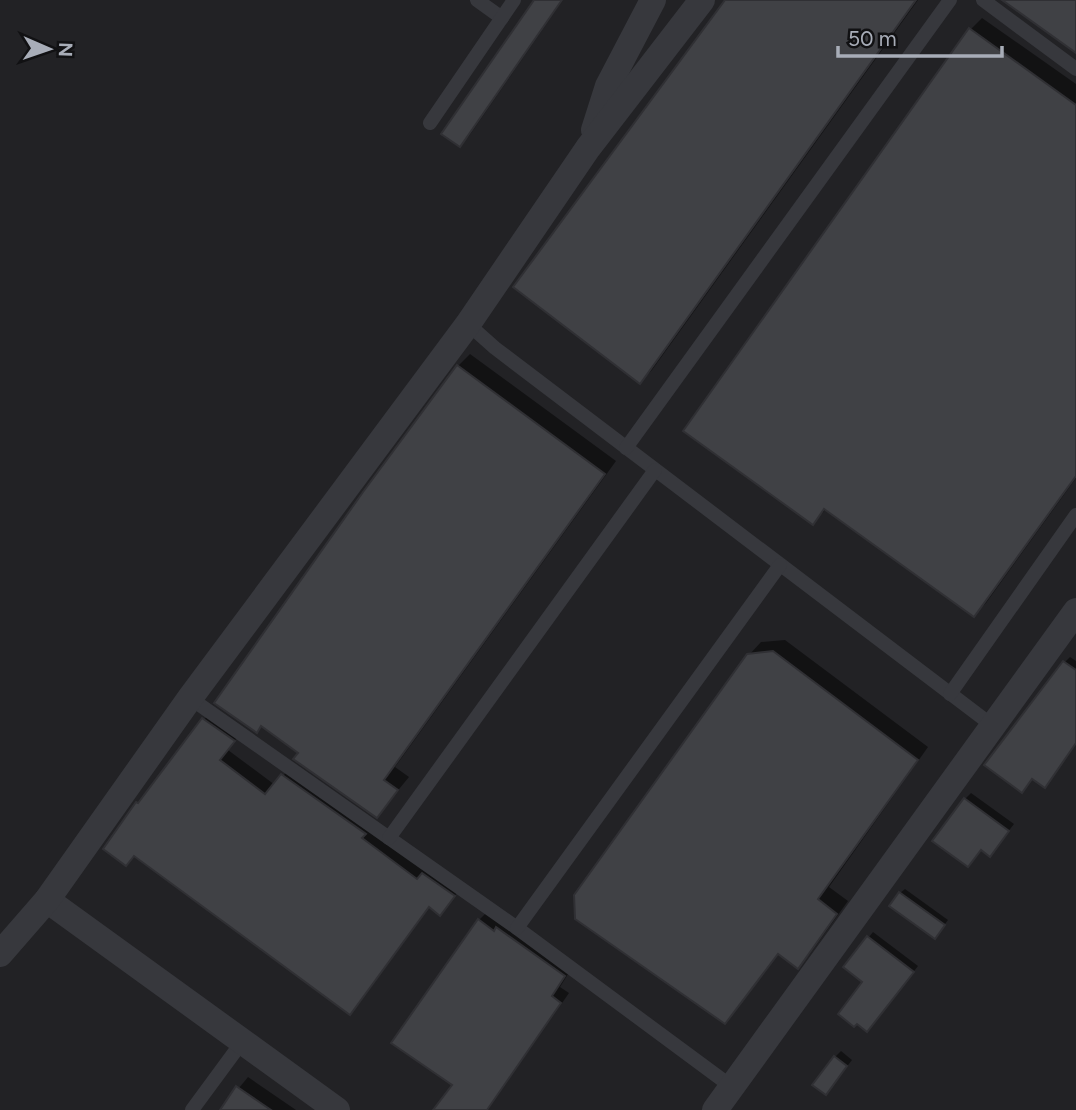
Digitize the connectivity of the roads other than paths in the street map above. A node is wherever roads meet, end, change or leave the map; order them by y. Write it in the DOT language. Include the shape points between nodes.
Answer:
graph roads {
  1 [pos="477,0"];
  2 [pos="514,0"];
  3 [pos="653,0"];
  4 [pos="702,0"];
  5 [pos="950,0"];
  6 [pos="983,0"];
  7 [pos="502,18"];
  8 [pos="1076,69"];
  9 [pos="430,123"];
  10 [pos="588,148"];
  11 [pos="468,324"];
  12 [pos="626,448"];
  13 [pos="655,470"];
  14 [pos="1076,515"];
  15 [pos="780,565"];
  16 [pos="1076,611"];
  17 [pos="950,694"];
  18 [pos="190,698"];
  19 [pos="993,726"];
  20 [pos="389,838"];
  21 [pos="47,900"];
  22 [pos="517,928"];
  23 [pos="0,954"];
  24 [pos="242,1042"];
  25 [pos="732,1087"];
  26 [pos="192,1110"];
  27 [pos="338,1110"];
  28 [pos="715,1110"];
  1 -- 7 [label="lane"];
  2 -- 7 [label="lane"];
  3 -- 10 [label="street" via="608,86"];
  4 -- 10 [label="street"];
  5 -- 12 [label="lane"];
  6 -- 8 [label="lane"];
  7 -- 9 [label="lane"];
  10 -- 11 [label="street"];
  11 -- 12 [label="lane"];
  11 -- 18 [label="street"];
  12 -- 13 [label="lane"];
  13 -- 15 [label="lane"];
  13 -- 20 [label="lane"];
  14 -- 17 [label="lane"];
  15 -- 17 [label="lane"];
  15 -- 22 [label="lane"];
  16 -- 19 [label="street"];
  17 -- 19 [label="lane"];
  18 -- 20 [label="lane"];
  18 -- 21 [label="street"];
  19 -- 25 [label="street"];
  20 -- 22 [label="lane"];
  21 -- 23 [label="street"];
  21 -- 24 [label="street"];
  22 -- 25 [label="lane"];
  24 -- 26 [label="lane"];
  24 -- 27 [label="street"];
  25 -- 28 [label="street"];
}
